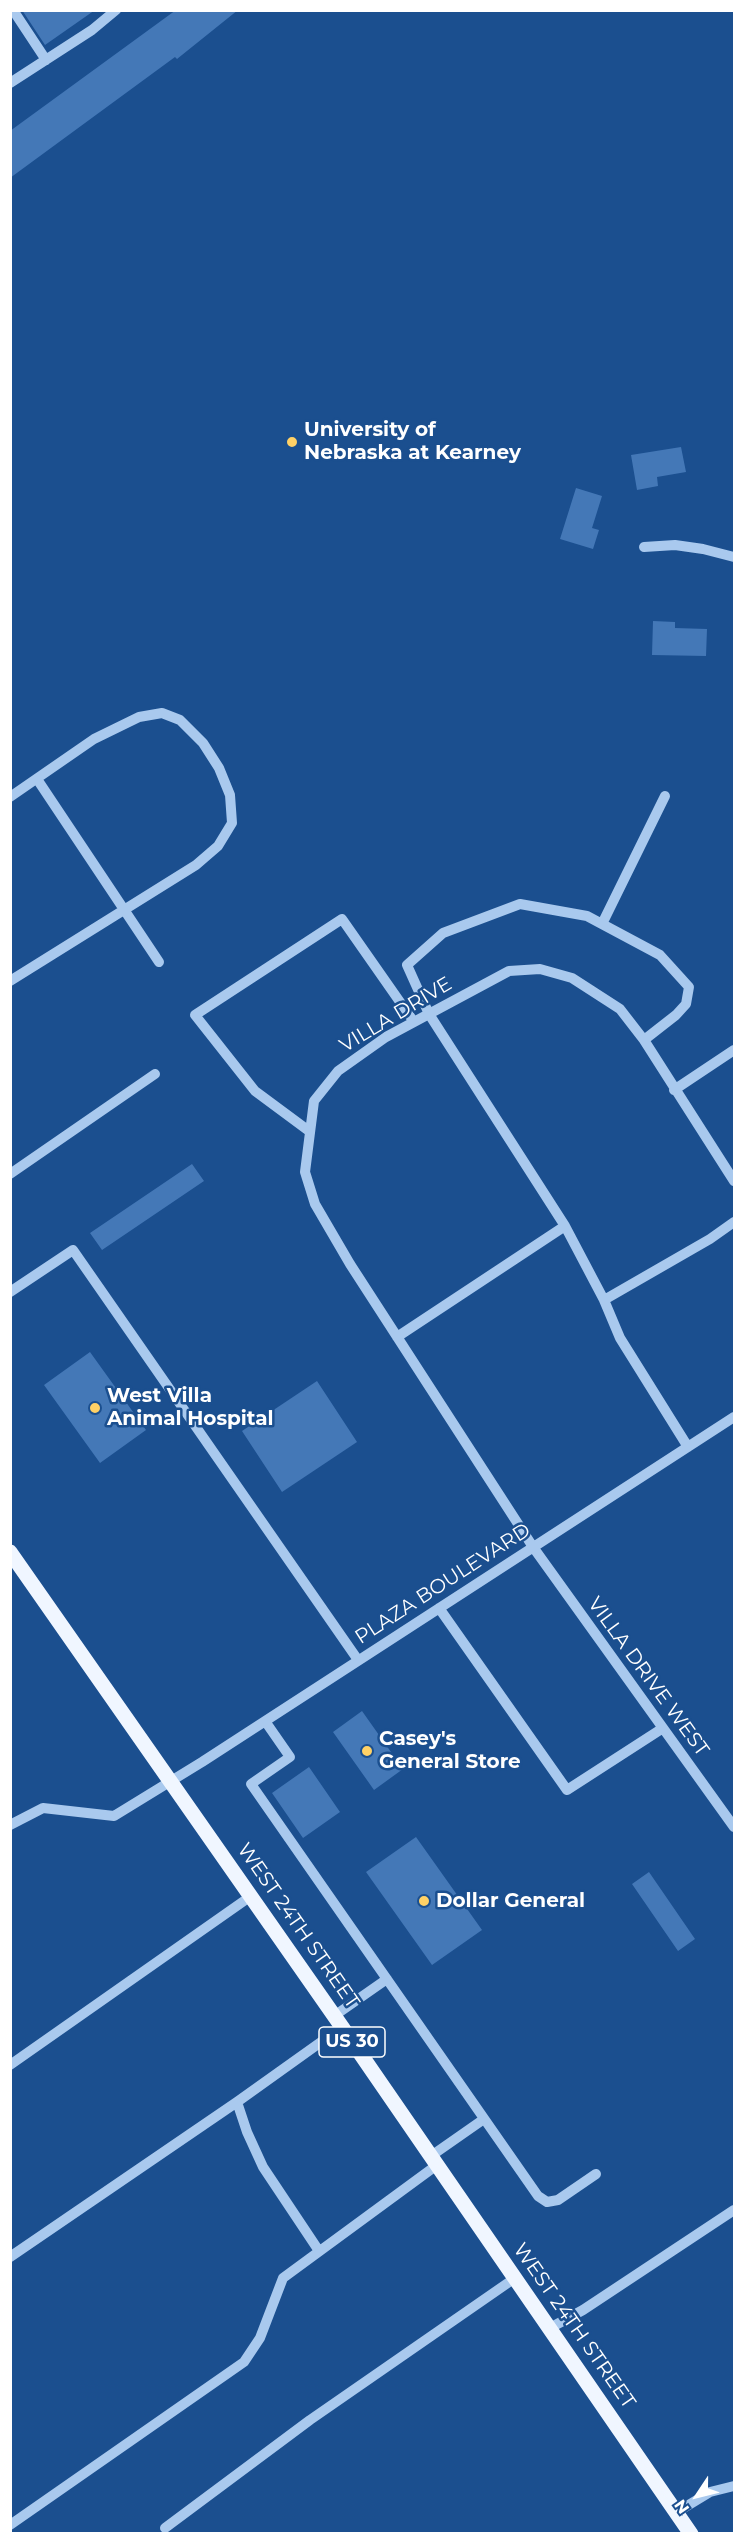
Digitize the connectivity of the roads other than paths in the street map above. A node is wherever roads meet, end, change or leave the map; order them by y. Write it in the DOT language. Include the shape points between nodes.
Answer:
graph roads {
  1 [pos="13,10"];
  2 [pos="116,10"];
  3 [pos="21,24"];
  4 [pos="10,31"];
  5 [pos="46,60"];
  6 [pos="10,83"];
  7 [pos="644,548"];
  8 [pos="735,557"];
  9 [pos="37,779"];
  10 [pos="665,796"];
  11 [pos="10,798"];
  12 [pos="125,910"];
  13 [pos="602,924"];
  14 [pos="159,962"];
  15 [pos="10,981"];
  16 [pos="429,1014"];
  17 [pos="414,1022"];
  18 [pos="644,1040"];
  19 [pos="735,1050"];
  20 [pos="155,1074"];
  21 [pos="674,1089"];
  22 [pos="309,1131"];
  23 [pos="10,1174"];
  24 [pos="735,1181"];
  25 [pos="735,1222"];
  26 [pos="565,1226"];
  27 [pos="10,1292"];
  28 [pos="604,1300"];
  29 [pos="397,1337"];
  30 [pos="735,1417"];
  31 [pos="688,1448"];
  32 [pos="533,1547"];
  33 [pos="10,1552"];
  34 [pos="439,1608"];
  35 [pos="358,1660"];
  36 [pos="265,1721"];
  37 [pos="663,1728"];
  38 [pos="171,1781"];
  39 [pos="10,1825"];
  40 [pos="735,1827"];
  41 [pos="251,1896"];
  42 [pos="387,1979"];
  43 [pos="338,2021"];
  44 [pos="10,2065"];
  45 [pos="237,2102"];
  46 [pos="484,2119"];
  47 [pos="434,2161"];
  48 [pos="596,2174"];
  49 [pos="735,2210"];
  50 [pos="319,2251"];
  51 [pos="10,2257"];
  52 [pos="515,2278"];
  53 [pos="549,2328"];
  54 [pos="735,2486"];
  55 [pos="677,2512"];
  56 [pos="10,2525"];
  57 [pos="165,2528"];
  58 [pos="691,2534"];
  1 -- 3 [label="street"];
  2 -- 5 [label="street"];
  3 -- 4 [label="street"];
  3 -- 5 [label="street"];
  5 -- 6 [label="street"];
  7 -- 8 [label="street" via="675,546"];
  9 -- 11 [label="street"];
  9 -- 12 [label="street"];
  9 -- 12 [label="street" via="94,739 138,717 162,713 180,720 203,743 230,795 232,823 218,846 196,865"];
  10 -- 13 [label="street"];
  12 -- 14 [label="street"];
  12 -- 15 [label="street"];
  13 -- 16 [label="street" via="587,916 520,904 443,933 407,964"];
  13 -- 18 [label="street" via="660,955 689,987 681,1010"];
  16 -- 17 [label="street, VILLA DRIVE"];
  16 -- 18 [label="street, VILLA DRIVE" via="508,971 540,969 572,978 620,1010"];
  16 -- 26 [label="street"];
  17 -- 22 [label="street, VILLA DRIVE" via="338,1071 314,1101"];
  17 -- 22 [label="street" via="342,919 195,1015 255,1091"];
  18 -- 21 [label="street, VILLA DRIVE"];
  19 -- 21 [label="street"];
  20 -- 23 [label="street"];
  21 -- 24 [label="street, VILLA DRIVE"];
  22 -- 29 [label="street, VILLA DRIVE" via="306,1172 315,1204"];
  25 -- 28 [label="street"];
  26 -- 28 [label="street"];
  26 -- 29 [label="street"];
  27 -- 35 [label="street" via="73,1250"];
  28 -- 31 [label="street" via="620,1338"];
  29 -- 32 [label="street, VILLA DRIVE"];
  30 -- 31 [label="street, PLAZA BOULEVARD"];
  31 -- 32 [label="street, PLAZA BOULEVARD"];
  32 -- 34 [label="street, PLAZA BOULEVARD"];
  32 -- 37 [label="street, VILLA DRIVE WEST"];
  33 -- 38 [label="main road, WEST 24TH STREET / US 30"];
  34 -- 35 [label="street, PLAZA BOULEVARD"];
  34 -- 37 [label="street" via="567,1790"];
  35 -- 36 [label="street, PLAZA BOULEVARD"];
  36 -- 38 [label="street, PLAZA BOULEVARD"];
  36 -- 42 [label="street" via="290,1757 250,1784"];
  37 -- 40 [label="street, VILLA DRIVE WEST"];
  38 -- 39 [label="street, PLAZA BOULEVARD" via="114,1816 43,1808"];
  38 -- 41 [label="main road, WEST 24TH STREET / US 30"];
  41 -- 43 [label="main road, WEST 24TH STREET / US 30"];
  41 -- 44 [label="street"];
  42 -- 43 [label="street"];
  42 -- 46 [label="street"];
  43 -- 45 [label="street"];
  43 -- 47 [label="main road, WEST 24TH STREET / US 30"];
  45 -- 50 [label="street" via="263,2167"];
  45 -- 51 [label="street"];
  46 -- 47 [label="street"];
  46 -- 48 [label="street" via="542,2200 558,2200"];
  47 -- 50 [label="street"];
  47 -- 52 [label="main road, WEST 24TH STREET / US 30"];
  49 -- 53 [label="street" via="583,2310"];
  50 -- 56 [label="street" via="283,2278 260,2338 244,2362"];
  52 -- 53 [label="main road, WEST 24TH STREET / US 30"];
  52 -- 57 [label="street" via="310,2420"];
  53 -- 55 [label="main road, WEST 24TH STREET / US 30"];
  54 -- 55 [label="street" via="710,2492"];
  55 -- 58 [label="main road, WEST 24TH STREET / US 30"];
}
